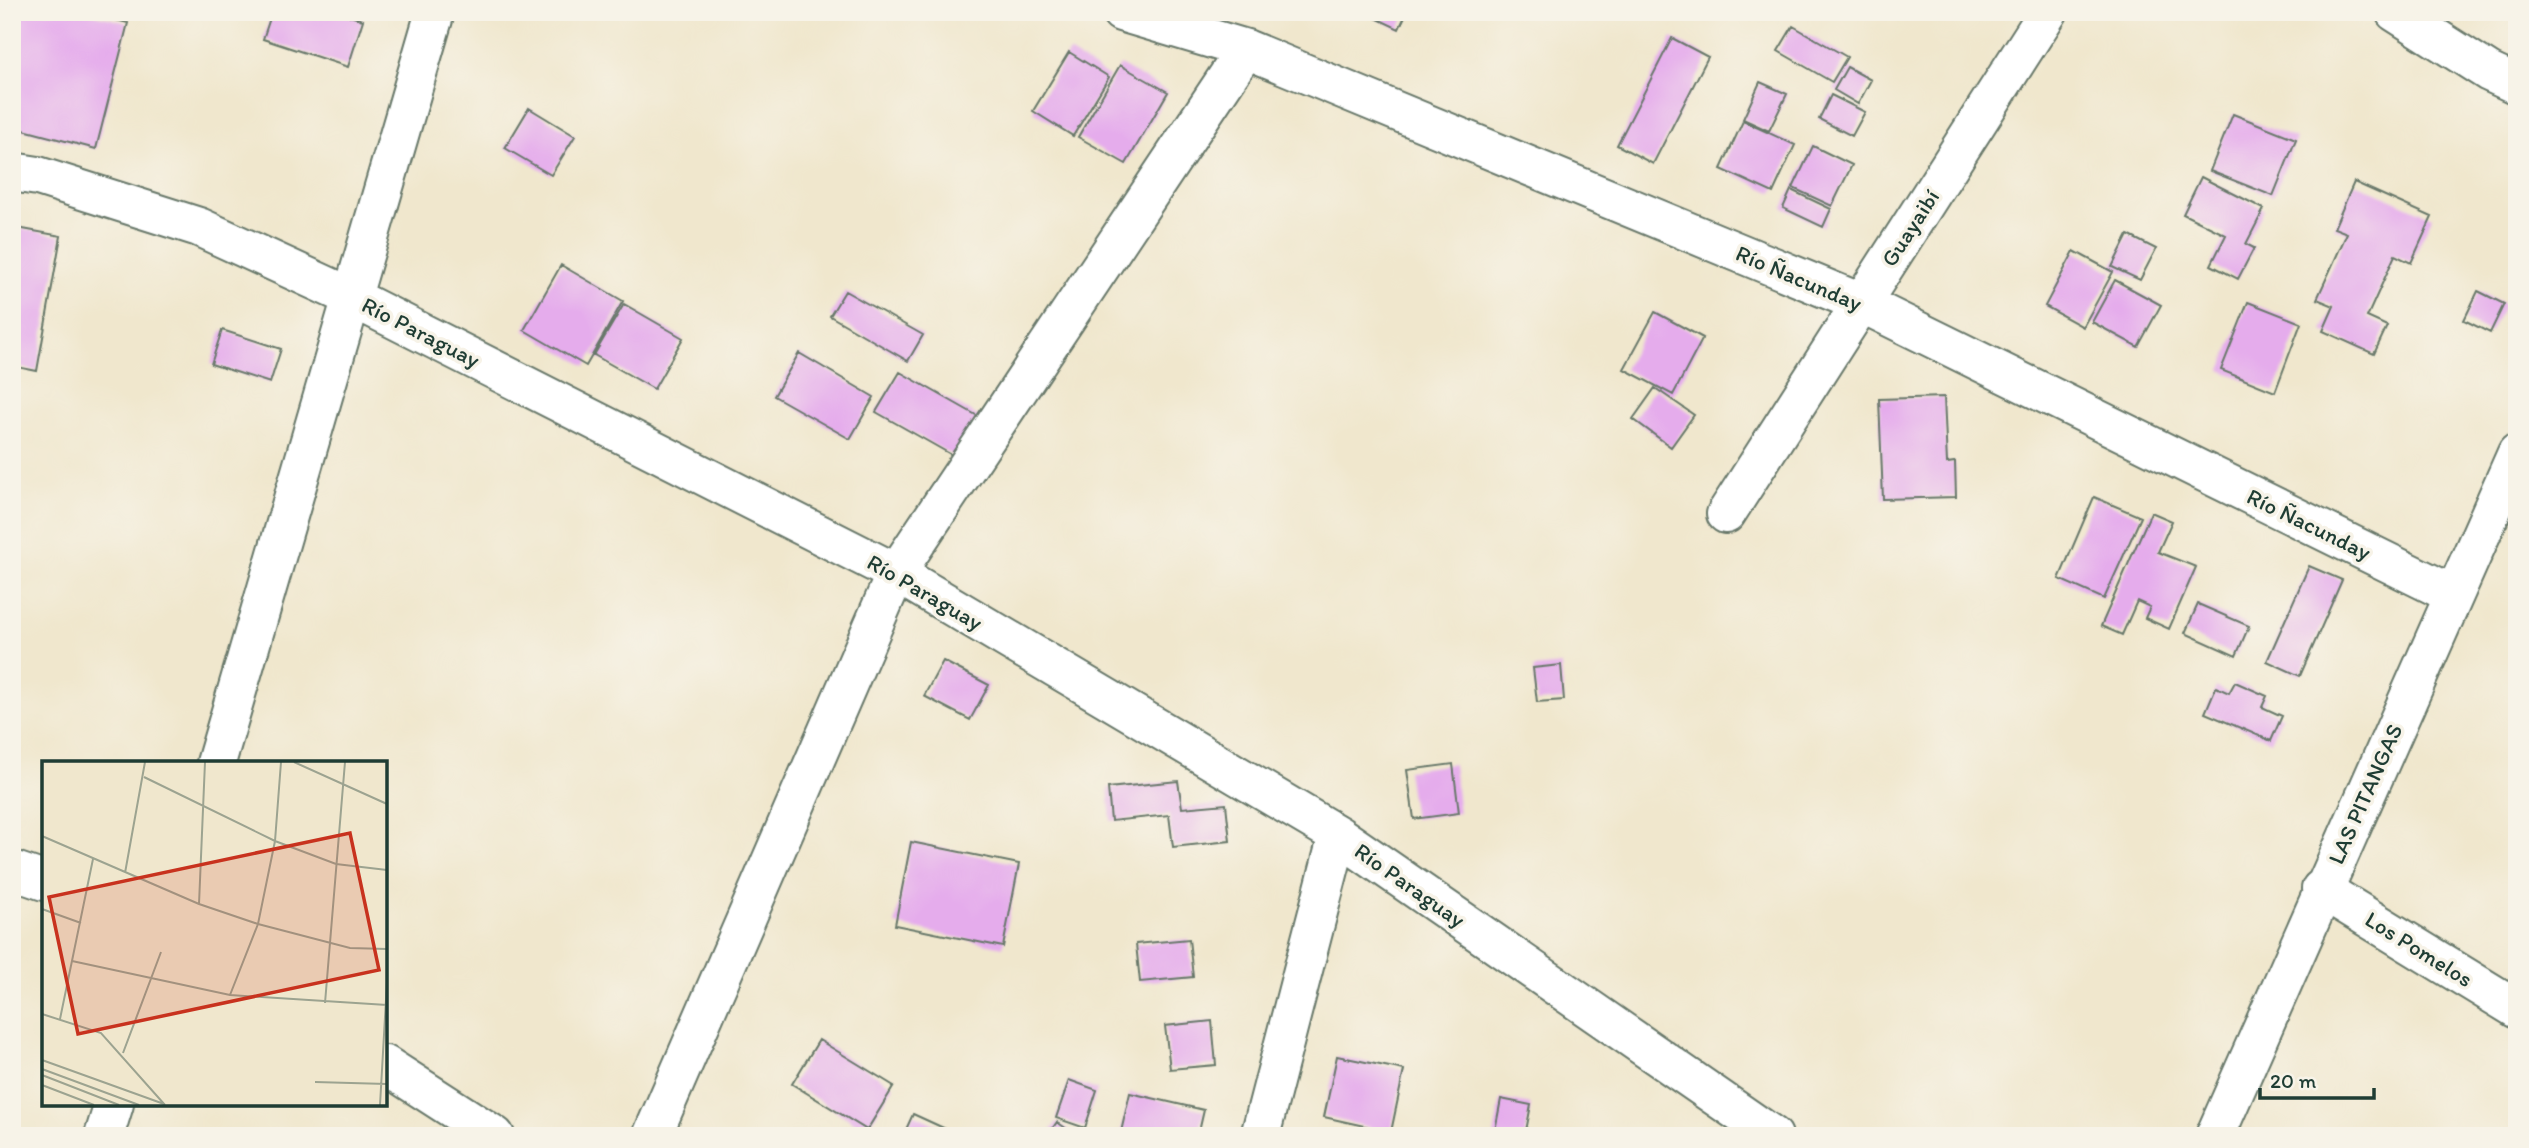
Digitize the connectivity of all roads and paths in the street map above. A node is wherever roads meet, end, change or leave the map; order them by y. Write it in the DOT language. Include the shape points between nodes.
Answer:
graph roads {
  1 [pos="435,12"];
  2 [pos="1121,12"];
  3 [pos="2048,12"];
  4 [pos="2395,12"];
  5 [pos="1246,49"];
  6 [pos="2517,85"];
  7 [pos="12,172"];
  8 [pos="349,296"];
  9 [pos="1861,303"];
  10 [pos="2517,453"];
  11 [pos="1726,514"];
  12 [pos="896,573"];
  13 [pos="2454,595"];
  14 [pos="217,761"];
  15 [pos="1338,835"];
  16 [pos="12,870"];
  17 [pos="42,880"];
  18 [pos="2321,889"];
  19 [pos="2517,1009"];
  20 [pos="387,1066"];
  21 [pos="113,1106"];
  22 [pos="104,1136"];
  23 [pos="495,1136"];
  24 [pos="652,1136"];
  25 [pos="1260,1136"];
  26 [pos="1773,1136"];
  27 [pos="2215,1136"];
  1 -- 8 [label="street"];
  2 -- 5 [label="street, Río Ñacunday"];
  3 -- 9 [label="street, Guayaibí"];
  4 -- 6 [label="street"];
  5 -- 9 [label="street, Río Ñacunday"];
  5 -- 12 [label="street"];
  7 -- 8 [label="street, Río Paraguay" via="63,183 199,227"];
  8 -- 12 [label="street, Río Paraguay"];
  8 -- 14 [label="street"];
  9 -- 11 [label="street, Guayaibí"];
  9 -- 13 [label="street, Río Ñacunday"];
  10 -- 13 [label="street, LAS PITANGAS"];
  12 -- 15 [label="street, Río Paraguay"];
  12 -- 24 [label="street"];
  13 -- 18 [label="street, LAS PITANGAS"];
  15 -- 25 [label="street"];
  15 -- 26 [label="street, Río Paraguay"];
  16 -- 17 [label="street"];
  18 -- 19 [label="street, Los Pomelos"];
  18 -- 27 [label="street, LAS PITANGAS"];
  20 -- 23 [label="street"];
  21 -- 22 [label="street"];
}
